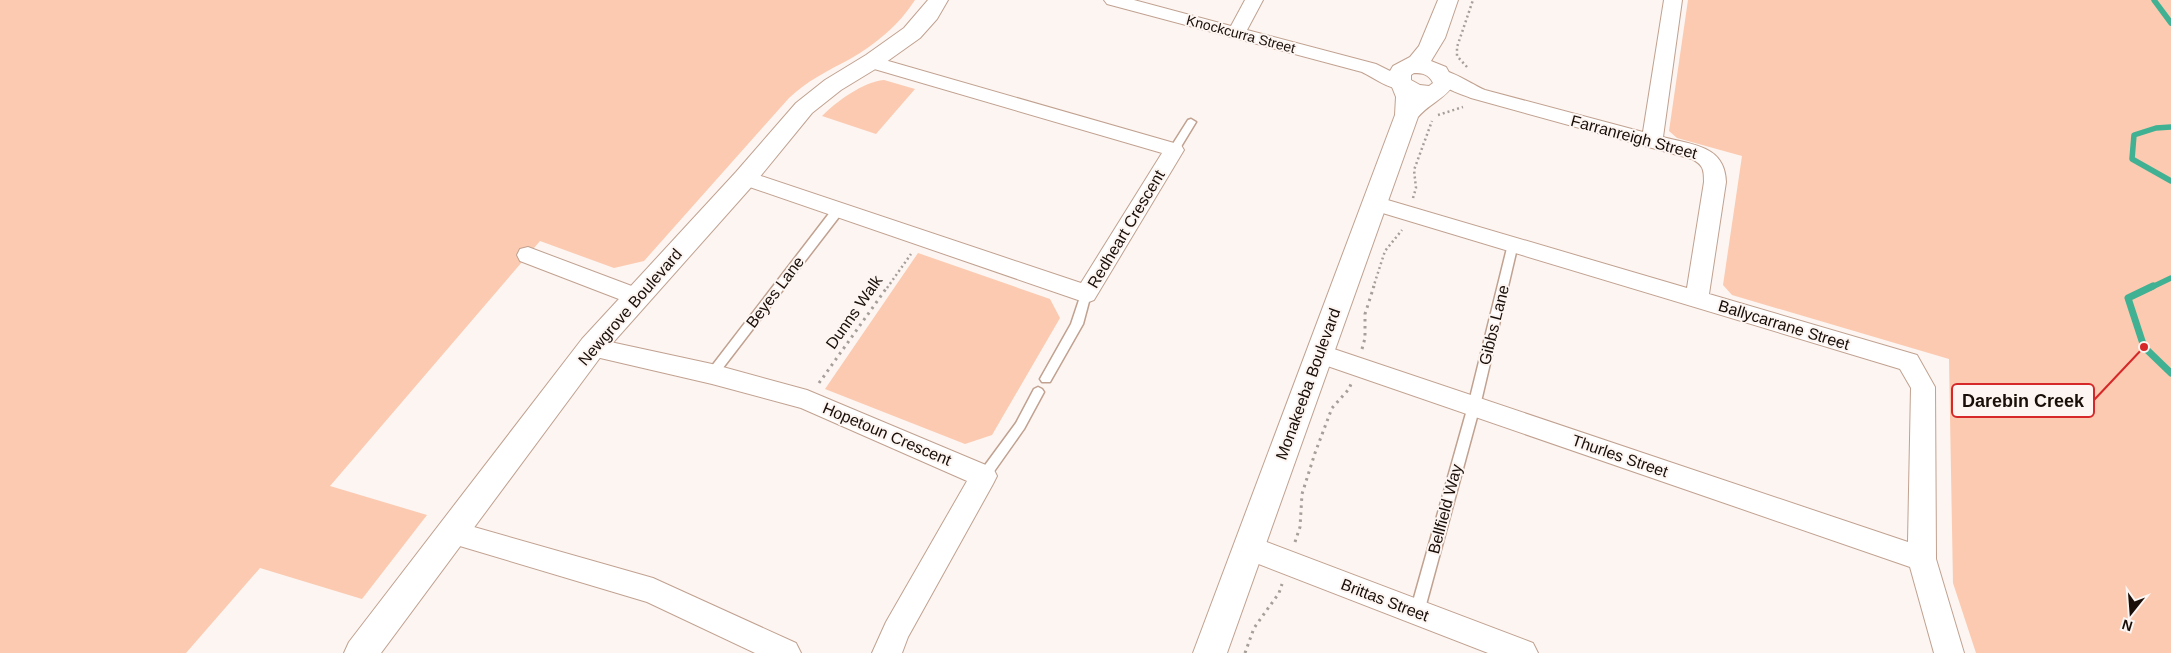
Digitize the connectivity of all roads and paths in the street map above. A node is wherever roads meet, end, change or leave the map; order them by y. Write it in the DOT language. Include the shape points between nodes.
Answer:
graph roads {
  1 [pos="938,0"];
  2 [pos="1113,0"];
  3 [pos="1254,0"];
  4 [pos="1448,0"];
  5 [pos="1473,0"];
  6 [pos="1673,0"];
  7 [pos="1236,33"];
  8 [pos="1432,44"];
  9 [pos="871,62"];
  10 [pos="1407,76"];
  11 [pos="1437,83"];
  12 [pos="1475,94"];
  13 [pos="1407,115"];
  14 [pos="1192,122"];
  15 [pos="1652,141"];
  16 [pos="1174,150"];
  17 [pos="744,178"];
  18 [pos="1374,203"];
  19 [pos="838,210"];
  20 [pos="1408,213"];
  21 [pos="922,238"];
  22 [pos="1513,244"];
  23 [pos="528,255"];
  24 [pos="1086,294"];
  25 [pos="637,297"];
  26 [pos="1697,298"];
  27 [pos="592,347"];
  28 [pos="1319,353"];
  29 [pos="1357,365"];
  30 [pos="712,374"];
  31 [pos="1046,379"];
  32 [pos="1038,392"];
  33 [pos="807,400"];
  34 [pos="1474,406"];
  35 [pos="984,476"];
  36 [pos="452,533"];
  37 [pos="1248,547"];
  38 [pos="1922,559"];
  39 [pos="1288,563"];
  40 [pos="1417,612"];
  41 [pos="361,653"];
  42 [pos="786,653"];
  43 [pos="887,653"];
  44 [pos="1210,653"];
  45 [pos="1245,653"];
  46 [pos="1523,653"];
  47 [pos="1949,653"];
  1 -- 9 [label="street, Newgrove Boulevard" via="912,33"];
  2 -- 7 [label="street, Knockcurra Street"];
  3 -- 7 [label="street"];
  4 -- 8 [label="street"];
  5 -- 12 [label="path" via="1457,56 1477,79"];
  6 -- 15 [label="street"];
  7 -- 10 [label="street, Knockcurra Street"];
  8 -- 10 [label="street"];
  8 -- 11 [label="street"];
  9 -- 16 [label="street, Redheart Crescent"];
  9 -- 17 [label="street, Newgrove Boulevard" via="833,85 804,108"];
  10 -- 11 [label="street" via="1423,66"];
  10 -- 13 [label="street, Monakeeba Boulevard"];
  11 -- 12 [label="street, Farranreigh Street"];
  11 -- 13 [label="street, Monakeeba Boulevard"];
  12 -- 15 [label="street, Farranreigh Street"];
  12 -- 20 [label="path" via="1470,104 1439,114 1431,121 1414,170 1416,188"];
  13 -- 18 [label="street, Monakeeba Boulevard"];
  14 -- 16 [label="lane"];
  15 -- 26 [label="street, Farranreigh Street" via="1699,154 1711,159 1715,166"];
  16 -- 24 [label="street, Redheart Crescent"];
  17 -- 19 [label="street, Redheart Crescent"];
  17 -- 25 [label="street, Newgrove Boulevard"];
  18 -- 20 [label="street, Ballycarrane Street"];
  18 -- 28 [label="street, Monakeeba Boulevard"];
  19 -- 21 [label="street, Redheart Crescent"];
  19 -- 30 [label="lane, Beyes Lane"];
  20 -- 22 [label="street, Ballycarrane Street"];
  20 -- 29 [label="path" via="1401,231 1385,251 1365,314 1365,338"];
  21 -- 24 [label="street, Redheart Crescent"];
  21 -- 33 [label="path, Dunns Walk"];
  22 -- 26 [label="street, Ballycarrane Street"];
  22 -- 34 [label="lane, Gibbs Lane"];
  23 -- 25 [label="street"];
  24 -- 31 [label="lane" via="1077,324"];
  25 -- 27 [label="street, Newgrove Boulevard"];
  26 -- 38 [label="street, Ballycarrane Street" via="1908,362 1923,387"];
  27 -- 30 [label="street, Hopetoun Crescent"];
  27 -- 36 [label="street, Newgrove Boulevard"];
  28 -- 29 [label="street, Thurles Street"];
  28 -- 37 [label="street, Monakeeba Boulevard"];
  29 -- 34 [label="street, Thurles Street"];
  29 -- 39 [label="path" via="1349,389 1332,408 1315,453 1302,494 1300,527"];
  30 -- 33 [label="street, Hopetoun Crescent"];
  32 -- 35 [label="lane" via="1020,426"];
  33 -- 35 [label="street, Hopetoun Crescent"];
  34 -- 38 [label="street, Thurles Street"];
  34 -- 40 [label="lane, Bellfield Way"];
  35 -- 43 [label="street" via="896,630"];
  36 -- 41 [label="street, Newgrove Boulevard"];
  36 -- 42 [label="street" via="653,591"];
  37 -- 39 [label="street, Brittas Street"];
  37 -- 44 [label="street, Monakeeba Boulevard"];
  38 -- 47 [label="street, Ballycarrane Street"];
  39 -- 40 [label="street, Brittas Street"];
  39 -- 45 [label="path" via="1279,593 1254,628"];
  40 -- 46 [label="street, Brittas Street"];
}
